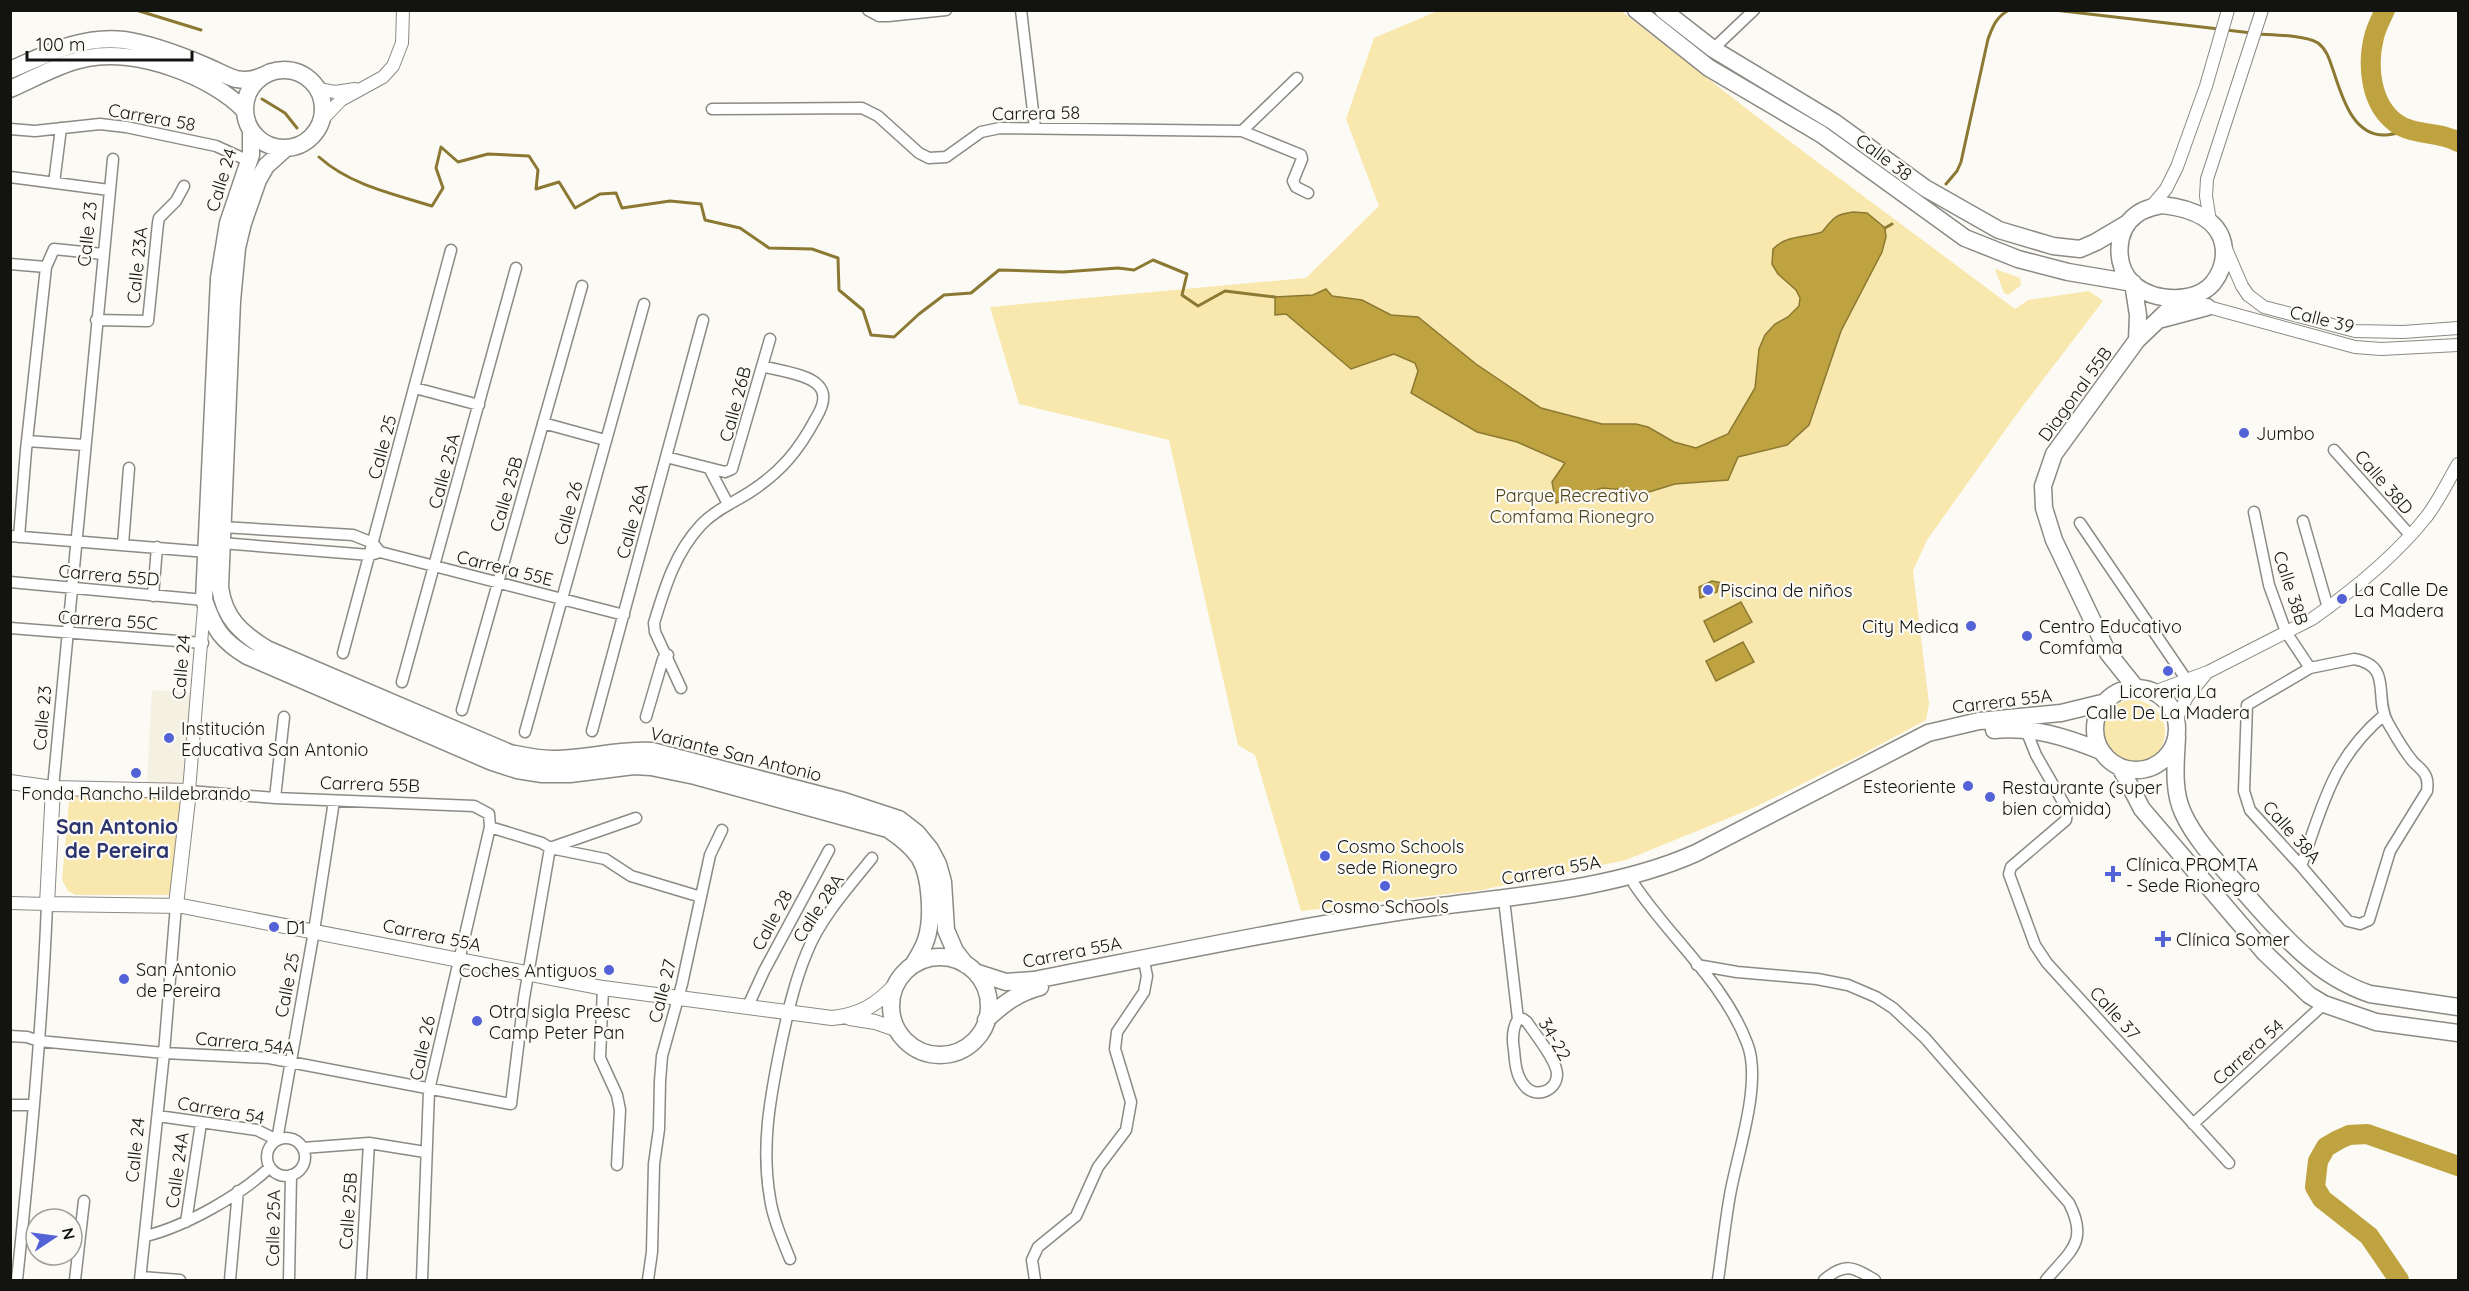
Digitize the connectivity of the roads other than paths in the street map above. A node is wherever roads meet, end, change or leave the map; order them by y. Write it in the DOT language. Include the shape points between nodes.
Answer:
graph roads {
  1 [pos="403,10"];
  2 [pos="946,10"];
  3 [pos="1021,10"];
  4 [pos="1636,10"];
  5 [pos="1663,10"];
  6 [pos="1754,10"];
  7 [pos="2228,10"];
  8 [pos="2262,10"];
  9 [pos="869,11"];
  10 [pos="1713,49"];
  11 [pos="10,70"];
  12 [pos="262,76"];
  13 [pos="1297,78"];
  14 [pos="365,87"];
  15 [pos="10,89"];
  16 [pos="318,90"];
  17 [pos="712,109"];
  18 [pos="245,111"];
  19 [pos="321,122"];
  20 [pos="1035,128"];
  21 [pos="10,129"];
  22 [pos="61,129"];
  23 [pos="251,130"];
  24 [pos="1242,131"];
  25 [pos="286,148"];
  26 [pos="113,159"];
  27 [pos="249,161"];
  28 [pos="10,177"];
  29 [pos="54,183"];
  30 [pos="184,186"];
  31 [pos="110,190"];
  32 [pos="1308,193"];
  33 [pos="2150,208"];
  34 [pos="2210,221"];
  35 [pos="2128,223"];
  36 [pos="2222,240"];
  37 [pos="451,250"];
  38 [pos="103,254"];
  39 [pos="10,264"];
  40 [pos="46,267"];
  41 [pos="516,268"];
  42 [pos="2133,283"];
  43 [pos="582,286"];
  44 [pos="2180,299"];
  45 [pos="644,304"];
  46 [pos="2207,307"];
  47 [pos="96,320"];
  48 [pos="703,320"];
  49 [pos="2158,320"];
  50 [pos="2458,328"];
  51 [pos="770,339"];
  52 [pos="2137,340"];
  53 [pos="2458,345"];
  54 [pos="762,366"];
  55 [pos="415,388"];
  56 [pos="479,405"];
  57 [pos="543,423"];
  58 [pos="605,440"];
  59 [pos="27,441"];
  60 [pos="84,445"];
  61 [pos="2334,450"];
  62 [pos="666,457"];
  63 [pos="2458,464"];
  64 [pos="129,468"];
  65 [pos="709,468"];
  66 [pos="728,504"];
  67 [pos="2254,512"];
  68 [pos="2302,521"];
  69 [pos="2080,523"];
  70 [pos="222,535"];
  71 [pos="2410,535"];
  72 [pos="15,537"];
  73 [pos="77,541"];
  74 [pos="123,544"];
  75 [pos="157,547"];
  76 [pos="374,550"];
  77 [pos="207,552"];
  78 [pos="435,567"];
  79 [pos="10,582"];
  80 [pos="498,583"];
  81 [pos="73,588"];
  82 [pos="153,596"];
  83 [pos="561,599"];
  84 [pos="204,600"];
  85 [pos="222,600"];
  86 [pos="2328,608"];
  87 [pos="624,615"];
  88 [pos="10,628"];
  89 [pos="2286,632"];
  90 [pos="68,633"];
  91 [pos="224,639"];
  92 [pos="203,643"];
  93 [pos="342,653"];
  94 [pos="2108,653"];
  95 [pos="668,655"];
  96 [pos="2310,668"];
  97 [pos="2208,672"];
  98 [pos="2123,673"];
  99 [pos="2186,680"];
  100 [pos="402,682"];
  101 [pos="681,688"];
  102 [pos="2136,688"];
  103 [pos="2160,690"];
  104 [pos="2108,700"];
  105 [pos="462,710"];
  106 [pos="2384,715"];
  107 [pos="284,717"];
  108 [pos="646,717"];
  109 [pos="2176,719"];
  110 [pos="2026,730"];
  111 [pos="592,731"];
  112 [pos="525,732"];
  113 [pos="2177,736"];
  114 [pos="2101,751"];
  115 [pos="2120,767"];
  116 [pos="10,782"];
  117 [pos="53,788"];
  118 [pos="189,791"];
  119 [pos="275,798"];
  120 [pos="334,801"];
  121 [pos="636,818"];
  122 [pos="490,826"];
  123 [pos="722,830"];
  124 [pos="550,848"];
  125 [pos="829,850"];
  126 [pos="872,858"];
  127 [pos="2301,866"];
  128 [pos="1634,884"];
  129 [pos="701,897"];
  130 [pos="10,903"];
  131 [pos="47,904"];
  132 [pos="176,905"];
  133 [pos="1505,908"];
  134 [pos="314,930"];
  135 [pos="457,960"];
  136 [pos="913,965"];
  137 [pos="1697,965"];
  138 [pos="1145,966"];
  139 [pos="971,969"];
  140 [pos="529,974"];
  141 [pos="896,984"];
  142 [pos="603,988"];
  143 [pos="678,998"];
  144 [pos="2324,1005"];
  145 [pos="2454,1006"];
  146 [pos="747,1008"];
  147 [pos="787,1014"];
  148 [pos="845,1017"];
  149 [pos="1518,1019"];
  150 [pos="986,1020"];
  151 [pos="898,1030"];
  152 [pos="2453,1032"];
  153 [pos="10,1036"];
  154 [pos="39,1041"];
  155 [pos="164,1053"];
  156 [pos="290,1061"];
  157 [pos="429,1090"];
  158 [pos="10,1105"];
  159 [pos="34,1105"];
  160 [pos="158,1116"];
  161 [pos="201,1123"];
  162 [pos="2193,1124"];
  163 [pos="277,1140"];
  164 [pos="369,1143"];
  165 [pos="303,1148"];
  166 [pos="425,1152"];
  167 [pos="2229,1163"];
  168 [pos="617,1164"];
  169 [pos="270,1167"];
  170 [pos="291,1175"];
  171 [pos="238,1191"];
  172 [pos="84,1201"];
  173 [pos="186,1222"];
  174 [pos="146,1236"];
  175 [pos="790,1259"];
  176 [pos="140,1279"];
  177 [pos="17,1281"];
  178 [pos="75,1281"];
  179 [pos="180,1281"];
  180 [pos="230,1281"];
  181 [pos="289,1281"];
  182 [pos="361,1281"];
  183 [pos="422,1281"];
  184 [pos="648,1281"];
  185 [pos="1035,1281"];
  186 [pos="1718,1281"];
  187 [pos="1824,1281"];
  188 [pos="1875,1281"];
  189 [pos="2046,1281"];
  1 -- 14 [label="street" via="398,55 383,77"];
  2 -- 9 [label="street" via="888,16"];
  3 -- 20 [label="street"];
  4 -- 42 [label="main road, Calle 38" via="1709,68 1821,134 1965,238 2028,262"];
  5 -- 10 [label="main road, Calle 38"];
  6 -- 10 [label="street"];
  7 -- 33 [label="street" via="2173,177"];
  8 -- 34 [label="street" via="2207,178"];
  10 -- 35 [label="main road, Calle 38" via="1834,122 1925,188 1999,230 2065,249 2080,249"];
  11 -- 12 [label="main road" via="67,45 93,39 149,45 236,79 253,81"];
  12 -- 16 [label="main road" via="293,71"];
  12 -- 18 [label="main road" via="249,92"];
  13 -- 24 [label="street"];
  14 -- 16 [label="street" via="335,92"];
  14 -- 19 [label="street" via="341,100"];
  15 -- 18 [label="main road" via="88,58 116,56 146,59 213,85"];
  16 -- 19 [label="main road" via="323,105"];
  17 -- 20 [label="street, Carrera 58" via="862,108 878,116 919,153 938,159 981,132"];
  18 -- 23 [label="main road"];
  19 -- 25 [label="main road" via="304,143"];
  20 -- 24 [label="street, Carrera 58"];
  21 -- 22 [label="street, Carrera 58"];
  22 -- 27 [label="street, Carrera 58" via="100,124 126,127 216,146"];
  22 -- 29 [label="street"];
  23 -- 25 [label="main road" via="266,144"];
  23 -- 27 [label="main road, Calle 24"];
  24 -- 32 [label="street" via="1301,155 1293,181"];
  25 -- 70 [label="main road, Calle 24" via="266,166 258,180 237,248"];
  26 -- 31 [label="street, Calle 23"];
  27 -- 77 [label="main road, Calle 24" via="228,223 219,278"];
  28 -- 29 [label="street"];
  29 -- 31 [label="street"];
  30 -- 47 [label="street, Calle 23A" via="159,218 148,321"];
  31 -- 38 [label="street, Calle 23"];
  33 -- 34 [label="main road" via="2174,207"];
  33 -- 35 [label="main road"];
  34 -- 36 [label="main road"];
  35 -- 42 [label="main road" via="2119,249 2123,269"];
  36 -- 44 [label="main road" via="2223,263 2217,278 2205,291"];
  36 -- 50 [label="street, Calle 39" via="2242,286 2264,307 2355,331"];
  37 -- 55 [label="street, Calle 25"];
  38 -- 40 [label="street" via="54,249"];
  38 -- 47 [label="street, Calle 23"];
  39 -- 40 [label="street"];
  40 -- 59 [label="street"];
  41 -- 56 [label="street, Calle 25A"];
  42 -- 44 [label="main road" via="2153,293"];
  42 -- 52 [label="main road, Diagonal 55B"];
  43 -- 57 [label="street, Calle 25B"];
  44 -- 46 [label="street, Calle 39"];
  44 -- 49 [label="main road, Diagonal 55B"];
  45 -- 58 [label="street, Calle 26"];
  46 -- 49 [label="main road"];
  46 -- 53 [label="street, Calle 39" via="2355,347"];
  47 -- 60 [label="street, Calle 23"];
  48 -- 62 [label="street, Calle 26A"];
  49 -- 52 [label="main road, Diagonal 55B"];
  51 -- 54 [label="street, Calle 26B"];
  52 -- 94 [label="main road, Diagonal 55B" via="2054,454 2043,486 2044,508 2054,540"];
  54 -- 65 [label="street, Calle 26B" via="736,464 724,472"];
  54 -- 66 [label="street" via="813,381 824,399 801,446 765,481"];
  55 -- 56 [label="street"];
  55 -- 76 [label="street, Calle 25"];
  56 -- 78 [label="street, Calle 25A"];
  57 -- 58 [label="street"];
  57 -- 80 [label="street, Calle 25B"];
  58 -- 83 [label="street, Calle 26"];
  59 -- 60 [label="street"];
  59 -- 72 [label="street"];
  60 -- 73 [label="street, Calle 23"];
  61 -- 71 [label="street, Calle 38D"];
  62 -- 65 [label="street"];
  62 -- 87 [label="street, Calle 26A"];
  63 -- 71 [label="street"];
  64 -- 74 [label="street"];
  65 -- 66 [label="street"];
  66 -- 95 [label="street" via="703,523 676,558 654,623"];
  67 -- 89 [label="street, Calle 38B" via="2269,585"];
  68 -- 86 [label="street"];
  69 -- 99 [label="street"];
  70 -- 76 [label="street, Carrera 55E"];
  70 -- 76 [label="street, Carrera 55E" via="337,533 353,535"];
  70 -- 85 [label="main road, Calle 24"];
  71 -- 86 [label="street"];
  72 -- 73 [label="street"];
  73 -- 74 [label="street"];
  73 -- 81 [label="street, Calle 23"];
  74 -- 75 [label="street"];
  75 -- 77 [label="street"];
  75 -- 82 [label="street"];
  76 -- 78 [label="street, Carrera 55E"];
  76 -- 93 [label="street, Calle 25"];
  77 -- 84 [label="main road, Calle 24"];
  78 -- 80 [label="street, Carrera 55E"];
  78 -- 100 [label="street, Calle 25A"];
  79 -- 81 [label="street, Carrera 55D"];
  80 -- 83 [label="street, Carrera 55E"];
  80 -- 105 [label="street, Calle 25B"];
  81 -- 82 [label="street, Carrera 55D"];
  81 -- 90 [label="street, Calle 23"];
  82 -- 84 [label="street, Carrera 55D"];
  83 -- 87 [label="street, Carrera 55E"];
  83 -- 112 [label="street, Calle 26"];
  84 -- 91 [label="main road, Variante San Antonio"];
  84 -- 92 [label="street, Calle 24"];
  85 -- 139 [label="main road, Variante San Antonio" via="233,624 267,649 510,753 552,759 652,751 899,819 917,833 938,864 946,930 955,951"];
  86 -- 89 [label="street"];
  87 -- 111 [label="street, Calle 26A"];
  88 -- 90 [label="street, Carrera 55C"];
  89 -- 96 [label="street, Calle 38B"];
  89 -- 97 [label="street"];
  90 -- 92 [label="street, Carrera 55C"];
  90 -- 117 [label="street, Calle 23"];
  91 -- 92 [label="street"];
  91 -- 136 [label="main road, Variante San Antonio" via="247,656 517,770 570,774 651,766 888,829 919,858 927,881 929,925"];
  92 -- 118 [label="street, Calle 24"];
  94 -- 98 [label="main road"];
  94 -- 104 [label="main road" via="2112,684"];
  95 -- 101 [label="street"];
  95 -- 108 [label="street" via="663,659"];
  96 -- 106 [label="street" via="2354,660 2370,664 2380,676"];
  96 -- 127 [label="street, Calle 38A" via="2247,705 2245,801"];
  97 -- 99 [label="street"];
  97 -- 109 [label="street" via="2187,697"];
  98 -- 102 [label="main road"];
  98 -- 103 [label="main road"];
  99 -- 103 [label="street"];
  102 -- 103 [label="main road"];
  102 -- 104 [label="main road"];
  103 -- 109 [label="main road"];
  104 -- 114 [label="main road" via="2096,724"];
  104 -- 139 [label="main road, Carrera 55A" via="2061,713 1979,721 1928,733 1696,853 1629,876 1238,939 1034,980 1006,982"];
  106 -- 127 [label="street" via="2339,765"];
  106 -- 127 [label="street, Calle 38A" via="2428,782 2427,791 2390,851 2369,920 2360,924 2348,921"];
  107 -- 119 [label="street"];
  109 -- 113 [label="main road"];
  110 -- 114 [label="main road, Carrera 55A" via="2067,738"];
  110 -- 128 [label="main road, Carrera 55A" via="1980,732 1937,741 1704,860"];
  110 -- 162 [label="street, Calle 37" via="2067,809 2066,820 2011,867 2009,874 2035,945"];
  113 -- 115 [label="main road" via="2168,756 2160,763 2141,771"];
  113 -- 145 [label="main road" via="2176,789 2194,833 2300,952 2338,981 2357,990"];
  114 -- 115 [label="main road"];
  115 -- 144 [label="main road" via="2142,809 2265,953"];
  116 -- 117 [label="main road, Carrera 55B"];
  117 -- 118 [label="main road, Carrera 55B"];
  117 -- 131 [label="main road, Calle 23"];
  118 -- 119 [label="street, Carrera 55B"];
  118 -- 132 [label="main road, Calle 24"];
  119 -- 120 [label="street, Carrera 55B"];
  120 -- 122 [label="street, Carrera 55B" via="474,807 489,813"];
  120 -- 134 [label="street, Calle 25"];
  121 -- 124 [label="street"];
  122 -- 124 [label="street"];
  122 -- 135 [label="street, Calle 26"];
  123 -- 129 [label="street, Calle 27" via="710,855"];
  124 -- 129 [label="street" via="605,859 631,876"];
  124 -- 140 [label="street"];
  125 -- 146 [label="street, Calle 28"];
  126 -- 147 [label="street, Calle 28A" via="834,906 807,950"];
  128 -- 133 [label="main road, Carrera 55A"];
  128 -- 137 [label="street"];
  129 -- 143 [label="street, Calle 27"];
  130 -- 131 [label="street, Carrera 55A"];
  131 -- 132 [label="main road, Carrera 55A"];
  131 -- 154 [label="street, Calle 23"];
  132 -- 134 [label="main road, Carrera 55A"];
  132 -- 155 [label="street, Calle 24"];
  133 -- 138 [label="main road, Carrera 55A" via="1335,932"];
  133 -- 149 [label="street, 34-22"];
  134 -- 135 [label="main road, Carrera 55A"];
  134 -- 156 [label="street, Calle 25"];
  135 -- 140 [label="main road, Carrera 55A"];
  135 -- 157 [label="street, Calle 26"];
  136 -- 139 [label="main road" via="939,957"];
  136 -- 141 [label="main road"];
  137 -- 186 [label="street" via="1739,1025 1751,1055 1752,1069"];
  137 -- 189 [label="street" via="1842,984 1893,1008 1925,1038 2069,1203 2080,1231 2076,1244"];
  138 -- 150 [label="main road, Carrera 55A" via="1027,990 1008,1000"];
  138 -- 185 [label="street" via="1144,992 1117,1032 1115,1049 1131,1102 1126,1130 1098,1167 1076,1216 1038,1247 1032,1260"];
  139 -- 150 [label="main road" via="986,991"];
  140 -- 142 [label="main road, Carrera 55A"];
  140 -- 157 [label="street, Carrera 54A" via="511,1104"];
  141 -- 148 [label="main road, Carrera 55A" via="869,1009"];
  141 -- 151 [label="main road" via="891,1002"];
  142 -- 143 [label="main road, Carrera 55A"];
  142 -- 168 [label="street" via="600,1058 620,1110"];
  143 -- 146 [label="main road, Carrera 55A"];
  143 -- 184 [label="street, Calle 27" via="660,1081"];
  144 -- 152 [label="main road" via="2376,1022"];
  144 -- 162 [label="street, Carrera 54"];
  146 -- 147 [label="main road, Carrera 55A"];
  147 -- 148 [label="main road, Carrera 55A"];
  147 -- 175 [label="street, Calle 28A" via="765,1137 770,1200"];
  148 -- 151 [label="main road, Carrera 55A"];
  149 -- 149 [label="street, 34-22" via="1513,1031 1518,1075 1529,1091 1542,1092 1556,1081 1555,1067 1527,1022"];
  150 -- 151 [label="main road" via="971,1043 946,1054 918,1050"];
  153 -- 154 [label="street, Carrera 54A"];
  154 -- 155 [label="street, Carrera 54A"];
  154 -- 159 [label="street, Calle 23"];
  155 -- 156 [label="street, Carrera 54A"];
  155 -- 160 [label="street, Calle 24"];
  156 -- 157 [label="street, Carrera 54A"];
  156 -- 163 [label="street, Calle 25"];
  157 -- 166 [label="street, Calle 26"];
  158 -- 159 [label="street"];
  159 -- 177 [label="street, Calle 23"];
  160 -- 161 [label="street, Carrera 54"];
  160 -- 174 [label="street, Calle 24"];
  161 -- 163 [label="street, Carrera 54" via="257,1131"];
  161 -- 173 [label="street, Calle 24A"];
  162 -- 167 [label="street, Calle 37"];
  163 -- 165 [label="street" via="292,1139"];
  163 -- 169 [label="street" via="267,1155"];
  164 -- 165 [label="street"];
  164 -- 166 [label="street"];
  164 -- 182 [label="street, Calle 25B"];
  165 -- 170 [label="street" via="304,1163"];
  166 -- 183 [label="street, Calle 26"];
  169 -- 170 [label="street" via="279,1174"];
  169 -- 171 [label="street"];
  170 -- 181 [label="street, Calle 25A"];
  171 -- 173 [label="street"];
  171 -- 180 [label="street"];
  172 -- 178 [label="street"];
  173 -- 174 [label="street"];
  174 -- 176 [label="street, Calle 24"];
  176 -- 179 [label="street"];
  187 -- 188 [label="street" via="1839,1269 1848,1268"];
}
